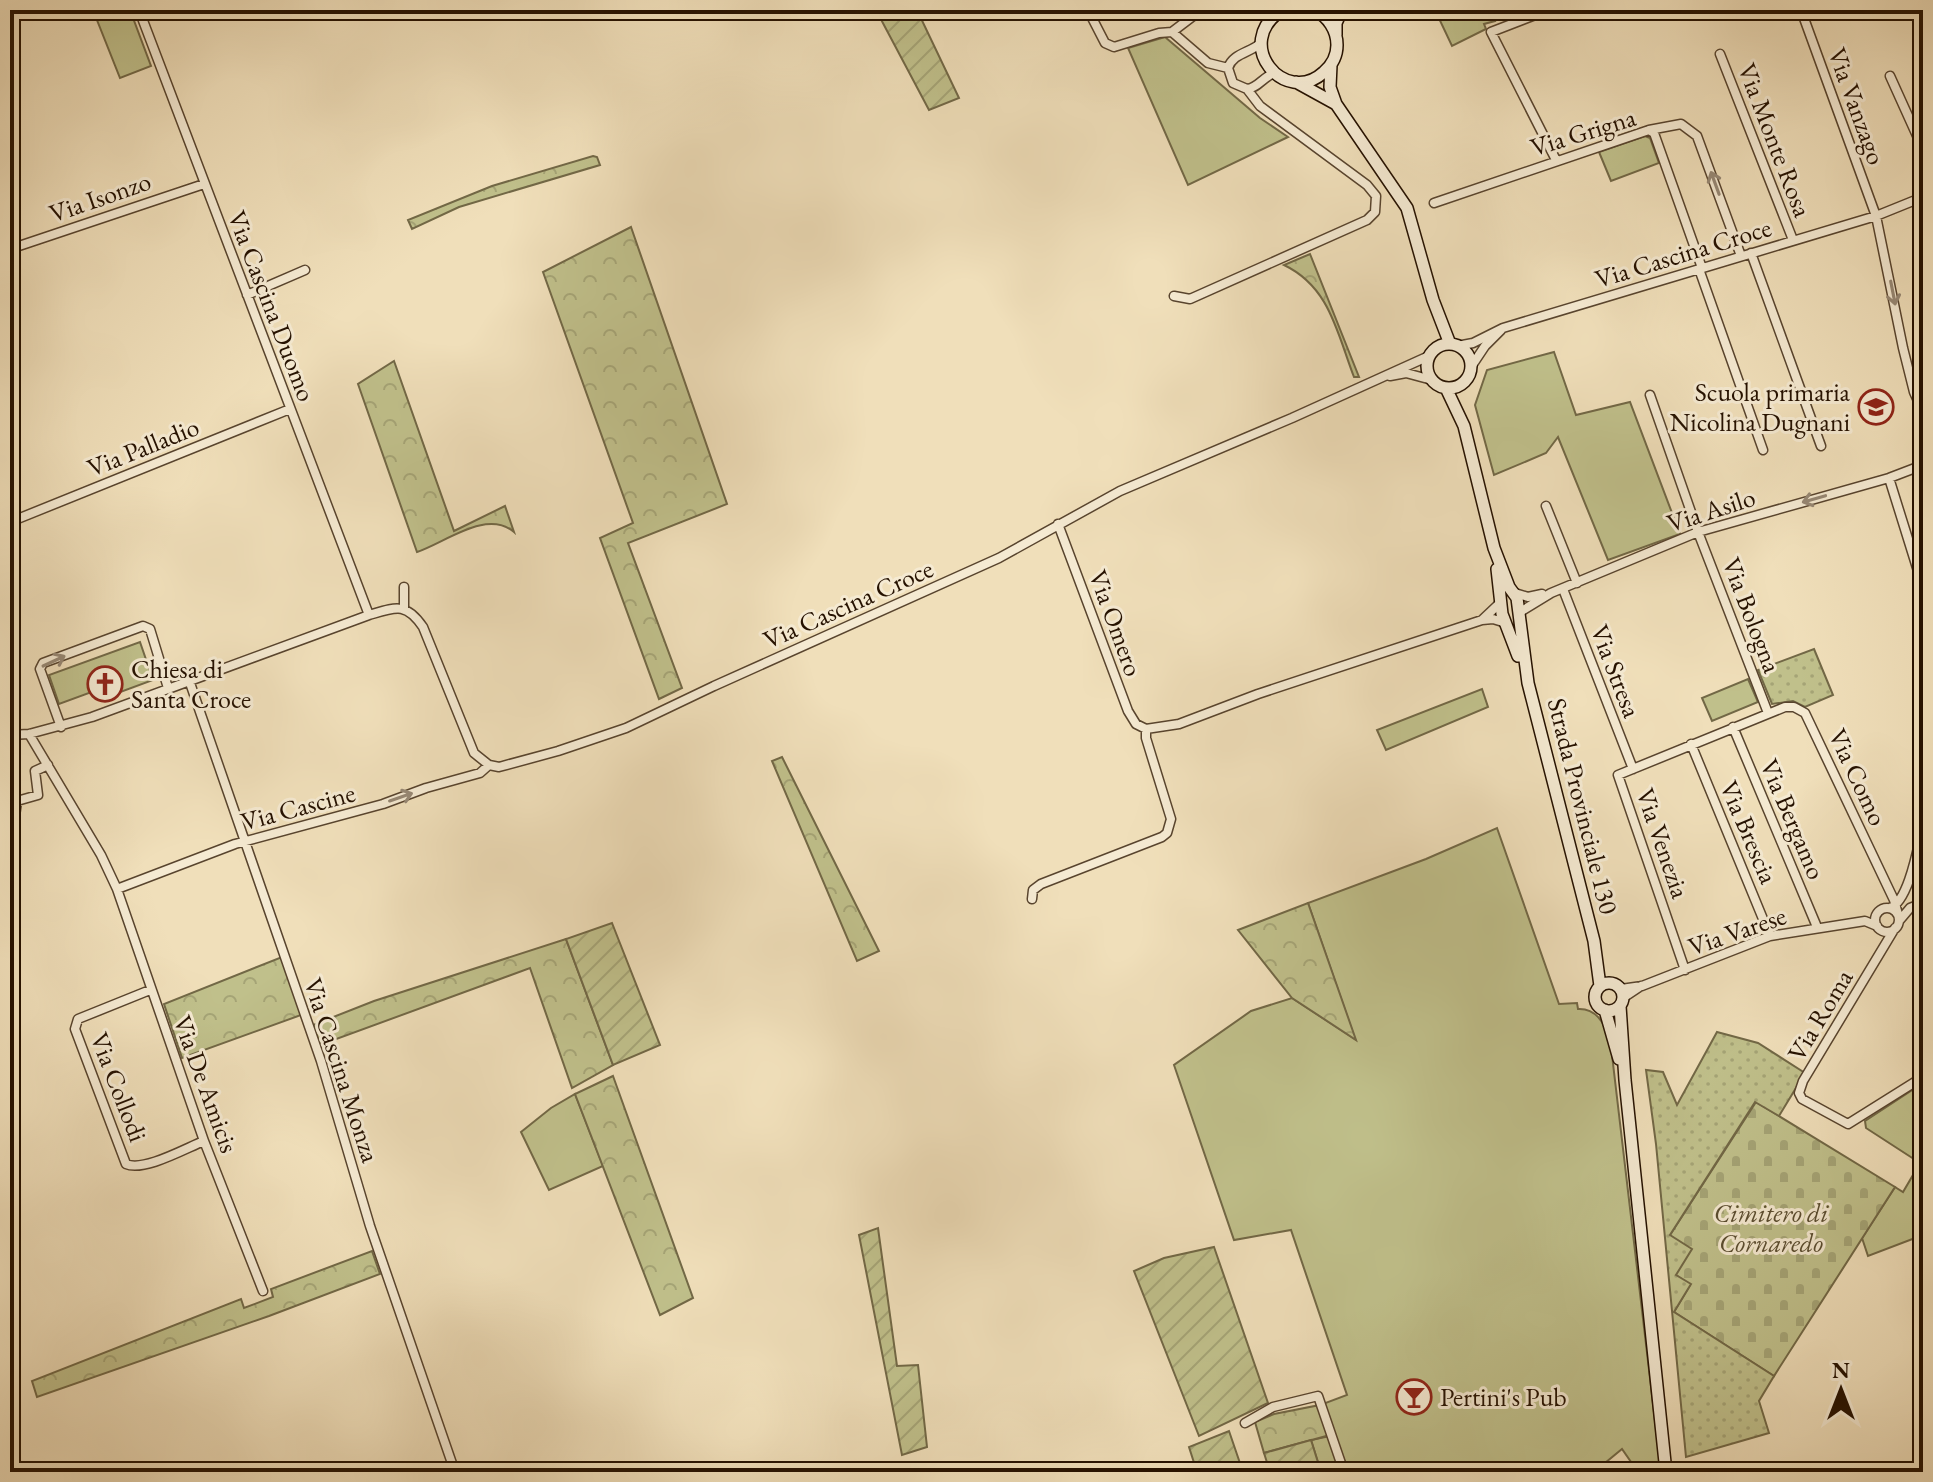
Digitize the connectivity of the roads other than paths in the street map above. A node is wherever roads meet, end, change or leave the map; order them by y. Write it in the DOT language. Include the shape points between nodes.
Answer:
graph roads {
  1 [pos="139,10"];
  2 [pos="1088,10"];
  3 [pos="1201,10"];
  4 [pos="1266,10"];
  5 [pos="1282,10"];
  6 [pos="1315,10"];
  7 [pos="1342,10"];
  8 [pos="1548,10"];
  9 [pos="1801,10"];
  10 [pos="1266,24"];
  11 [pos="1172,32"];
  12 [pos="1336,35"];
  13 [pos="1261,43"];
  14 [pos="1720,54"];
  15 [pos="1331,65"];
  16 [pos="1228,68"];
  17 [pos="1274,73"];
  18 [pos="1890,76"];
  19 [pos="1295,82"];
  20 [pos="1252,88"];
  21 [pos="1336,104"];
  22 [pos="1649,130"];
  23 [pos="1923,149"];
  24 [pos="1556,160"];
  25 [pos="204,184"];
  26 [pos="1923,197"];
  27 [pos="1434,203"];
  28 [pos="1876,216"];
  29 [pos="1793,240"];
  30 [pos="10,249"];
  31 [pos="1746,255"];
  32 [pos="1701,268"];
  33 [pos="305,270"];
  34 [pos="247,295"];
  35 [pos="1174,296"];
  36 [pos="1433,300"];
  37 [pos="1503,328"];
  38 [pos="1454,345"];
  39 [pos="1432,352"];
  40 [pos="1471,367"];
  41 [pos="1381,377"];
  42 [pos="1432,380"];
  43 [pos="1462,384"];
  44 [pos="1446,388"];
  45 [pos="1650,395"];
  46 [pos="290,409"];
  47 [pos="1923,412"];
  48 [pos="1464,426"];
  49 [pos="1821,446"];
  50 [pos="1763,450"];
  51 [pos="1923,465"];
  52 [pos="1889,478"];
  53 [pos="1546,506"];
  54 [pos="10,522"];
  55 [pos="1058,524"];
  56 [pos="1698,532"];
  57 [pos="1494,548"];
  58 [pos="1577,583"];
  59 [pos="404,587"];
  60 [pos="1923,587"];
  61 [pos="1563,589"];
  62 [pos="1515,593"];
  63 [pos="1551,593"];
  64 [pos="1500,603"];
  65 [pos="404,608"];
  66 [pos="1520,612"];
  67 [pos="369,615"];
  68 [pos="1482,620"];
  69 [pos="1506,623"];
  70 [pos="189,680"];
  71 [pos="1528,683"];
  72 [pos="168,688"];
  73 [pos="1768,713"];
  74 [pos="61,727"];
  75 [pos="1733,727"];
  76 [pos="1146,729"];
  77 [pos="29,734"];
  78 [pos="10,735"];
  79 [pos="1691,744"];
  80 [pos="48,765"];
  81 [pos="489,765"];
  82 [pos="1633,769"];
  83 [pos="1923,826"];
  84 [pos="10,827"];
  85 [pos="246,843"];
  86 [pos="1906,885"];
  87 [pos="1888,887"];
  88 [pos="117,889"];
  89 [pos="1032,899"];
  90 [pos="1920,904"];
  91 [pos="1879,911"];
  92 [pos="1896,916"];
  93 [pos="1848,923"];
  94 [pos="1817,927"];
  95 [pos="1878,927"];
  96 [pos="1770,936"];
  97 [pos="1594,941"];
  98 [pos="1884,949"];
  99 [pos="1685,970"];
  100 [pos="1600,986"];
  101 [pos="150,990"];
  102 [pos="1620,994"];
  103 [pos="1605,1010"];
  104 [pos="1923,1077"];
  105 [pos="1625,1080"];
  106 [pos="204,1141"];
  107 [pos="263,1291"];
  108 [pos="1245,1423"];
  109 [pos="455,1472"];
  110 [pos="1344,1472"];
  111 [pos="1666,1472"];
  1 -- 25 [label="street, Via Cascina Duomo"];
  2 -- 11 [label="street" via="1105,43 1114,47"];
  3 -- 11 [label="street"];
  4 -- 10 [label="street"];
  5 -- 10 [label="street"];
  6 -- 12 [label="street"];
  7 -- 12 [label="street"];
  8 -- 24 [label="street" via="1491,32"];
  9 -- 28 [label="street, Via Vanzago"];
  10 -- 13 [label="street"];
  11 -- 16 [label="street" via="1208,63"];
  12 -- 15 [label="street"];
  13 -- 16 [label="street" via="1236,56"];
  13 -- 17 [label="street"];
  14 -- 29 [label="street, Via Monte Rosa"];
  15 -- 19 [label="street" via="1315,78"];
  15 -- 21 [label="street"];
  16 -- 20 [label="street" via="1233,83"];
  17 -- 19 [label="street"];
  17 -- 20 [label="street"];
  18 -- 23 [label="street"];
  19 -- 21 [label="street"];
  20 -- 35 [label="street" via="1256,101 1367,185 1376,196 1375,212 1190,299"];
  21 -- 36 [label="street" via="1407,208"];
  22 -- 24 [label="street, Via Grigna"];
  31 -- 22 [label="street, one-way" via="1697,136 1681,124"];
  22 -- 32 [label="street, Via Grigna"];
  24 -- 27 [label="street, Via Grigna"];
  25 -- 30 [label="street, Via Isonzo"];
  25 -- 34 [label="street, Via Cascina Duomo"];
  26 -- 28 [label="street, Via Cascina Croce"];
  28 -- 29 [label="street, Via Cascina Croce"];
  28 -- 47 [label="street, Via Vanzago, one-way" via="1906,360"];
  29 -- 31 [label="street, Via Cascina Croce"];
  31 -- 32 [label="street, Via Cascina Croce"];
  31 -- 49 [label="street"];
  32 -- 37 [label="street, Via Cascina Croce"];
  32 -- 50 [label="street, Via Grigna"];
  33 -- 34 [label="street"];
  34 -- 46 [label="street, Via Cascina Duomo"];
  36 -- 38 [label="street"];
  36 -- 39 [label="street"];
  37 -- 38 [label="street, Via Cascina Croce" via="1473,343"];
  37 -- 40 [label="street"];
  38 -- 39 [label="street"];
  38 -- 40 [label="street" via="1468,354"];
  39 -- 41 [label="street, Via Cascina Croce"];
  39 -- 42 [label="street" via="1427,368"];
  40 -- 43 [label="street"];
  41 -- 42 [label="street, Via Cascina Croce" via="1406,373"];
  41 -- 55 [label="street, Via Cascina Croce" via="1120,491"];
  42 -- 44 [label="street"];
  43 -- 44 [label="street"];
  43 -- 48 [label="street, Strada Provinciale 130"];
  44 -- 48 [label="street, Strada Provinciale 130"];
  45 -- 56 [label="street, Via Bologna"];
  46 -- 54 [label="street, Via Palladio"];
  46 -- 67 [label="street, Via Cascina Duomo"];
  48 -- 57 [label="street, Strada Provinciale 130"];
  51 -- 52 [label="street, Via Asilo"];
  52 -- 56 [label="street, Via Asilo, one-way"];
  52 -- 60 [label="street"];
  53 -- 58 [label="street"];
  55 -- 76 [label="street, Via Omero" via="1128,711"];
  55 -- 81 [label="street, Via Cascina Croce" via="971,572 626,728 518,763"];
  56 -- 58 [label="street, Via Asilo"];
  56 -- 73 [label="street, Via Bologna"];
  57 -- 62 [label="street, Strada Provinciale 130"];
  57 -- 64 [label="street, Strada Provinciale 130"];
  58 -- 61 [label="street, Via Asilo"];
  59 -- 65 [label="street"];
  61 -- 63 [label="street, Via Asilo"];
  61 -- 82 [label="street, Via Stresa"];
  62 -- 63 [label="street, Via Asilo"];
  62 -- 66 [label="street, Strada Provinciale 130"];
  63 -- 66 [label="street, Via Asilo"];
  64 -- 68 [label="street"];
  64 -- 69 [label="street, Strada Provinciale 130"];
  65 -- 67 [label="street"];
  65 -- 81 [label="street" via="423,627 474,753"];
  66 -- 71 [label="street, Strada Provinciale 130"];
  67 -- 70 [label="street"];
  68 -- 69 [label="street"];
  68 -- 76 [label="street" via="1179,724"];
  69 -- 71 [label="street, Strada Provinciale 130"];
  70 -- 72 [label="street"];
  70 -- 85 [label="street, Via Cascina Monza"];
  71 -- 97 [label="street, Strada Provinciale 130"];
  72 -- 74 [label="street"];
  74 -- 72 [label="street, one-way" via="40,669 43,663 143,626 150,629"];
  73 -- 75 [label="street"];
  73 -- 87 [label="street, Via Como" via="1794,707 1805,713"];
  74 -- 77 [label="street"];
  75 -- 79 [label="street"];
  75 -- 94 [label="street, Via Bergamo"];
  76 -- 89 [label="street" via="1171,819 1167,833 1041,884"];
  77 -- 78 [label="street"];
  77 -- 80 [label="street, Via De Amicis"];
  79 -- 82 [label="street"];
  79 -- 96 [label="street, Via Brescia"];
  80 -- 84 [label="street" via="35,771 38,795 17,801"];
  80 -- 88 [label="street, Via De Amicis"];
  85 -- 81 [label="street, Via Cascine, one-way" via="480,773"];
  82 -- 99 [label="street, Via Venezia" via="1618,775"];
  83 -- 86 [label="street, Via Roma"];
  85 -- 88 [label="street, Via Cascine"];
  85 -- 109 [label="street, Via Cascina Monza"];
  86 -- 87 [label="street" via="1898,890"];
  86 -- 90 [label="street" via="1908,899"];
  86 -- 92 [label="street, Via Roma"];
  87 -- 92 [label="street, Via Como"];
  88 -- 101 [label="street, Via De Amicis"];
  90 -- 92 [label="street"];
  91 -- 92 [label="street, Via Varese"];
  91 -- 93 [label="street, Via Varese"];
  91 -- 95 [label="street"];
  92 -- 95 [label="street, Via Varese" via="1886,931"];
  92 -- 98 [label="street, Via Roma"];
  93 -- 94 [label="street, Via Varese"];
  93 -- 95 [label="street, Via Varese" via="1865,921"];
  94 -- 96 [label="street, Via Varese"];
  95 -- 98 [label="street"];
  96 -- 99 [label="street, Via Varese"];
  97 -- 100 [label="street, Strada Provinciale 130"];
  97 -- 102 [label="street, Strada Provinciale 130"];
  98 -- 104 [label="street, Via Roma" via="1799,1090 1802,1099 1848,1124"];
  99 -- 102 [label="street, Via Varese"];
  100 -- 102 [label="street" via="1607,983"];
  100 -- 103 [label="street" via="1596,999"];
  101 -- 106 [label="street, Via De Amicis"];
  101 -- 106 [label="street, Via Collodi" via="78,1019 75,1029 126,1164 143,1166"];
  102 -- 103 [label="street" via="1613,1010"];
  102 -- 105 [label="street"];
  103 -- 105 [label="street"];
  105 -- 111 [label="street"];
  106 -- 107 [label="street, Via De Amicis"];
  108 -- 110 [label="street" via="1273,1407 1318,1396"];
}
